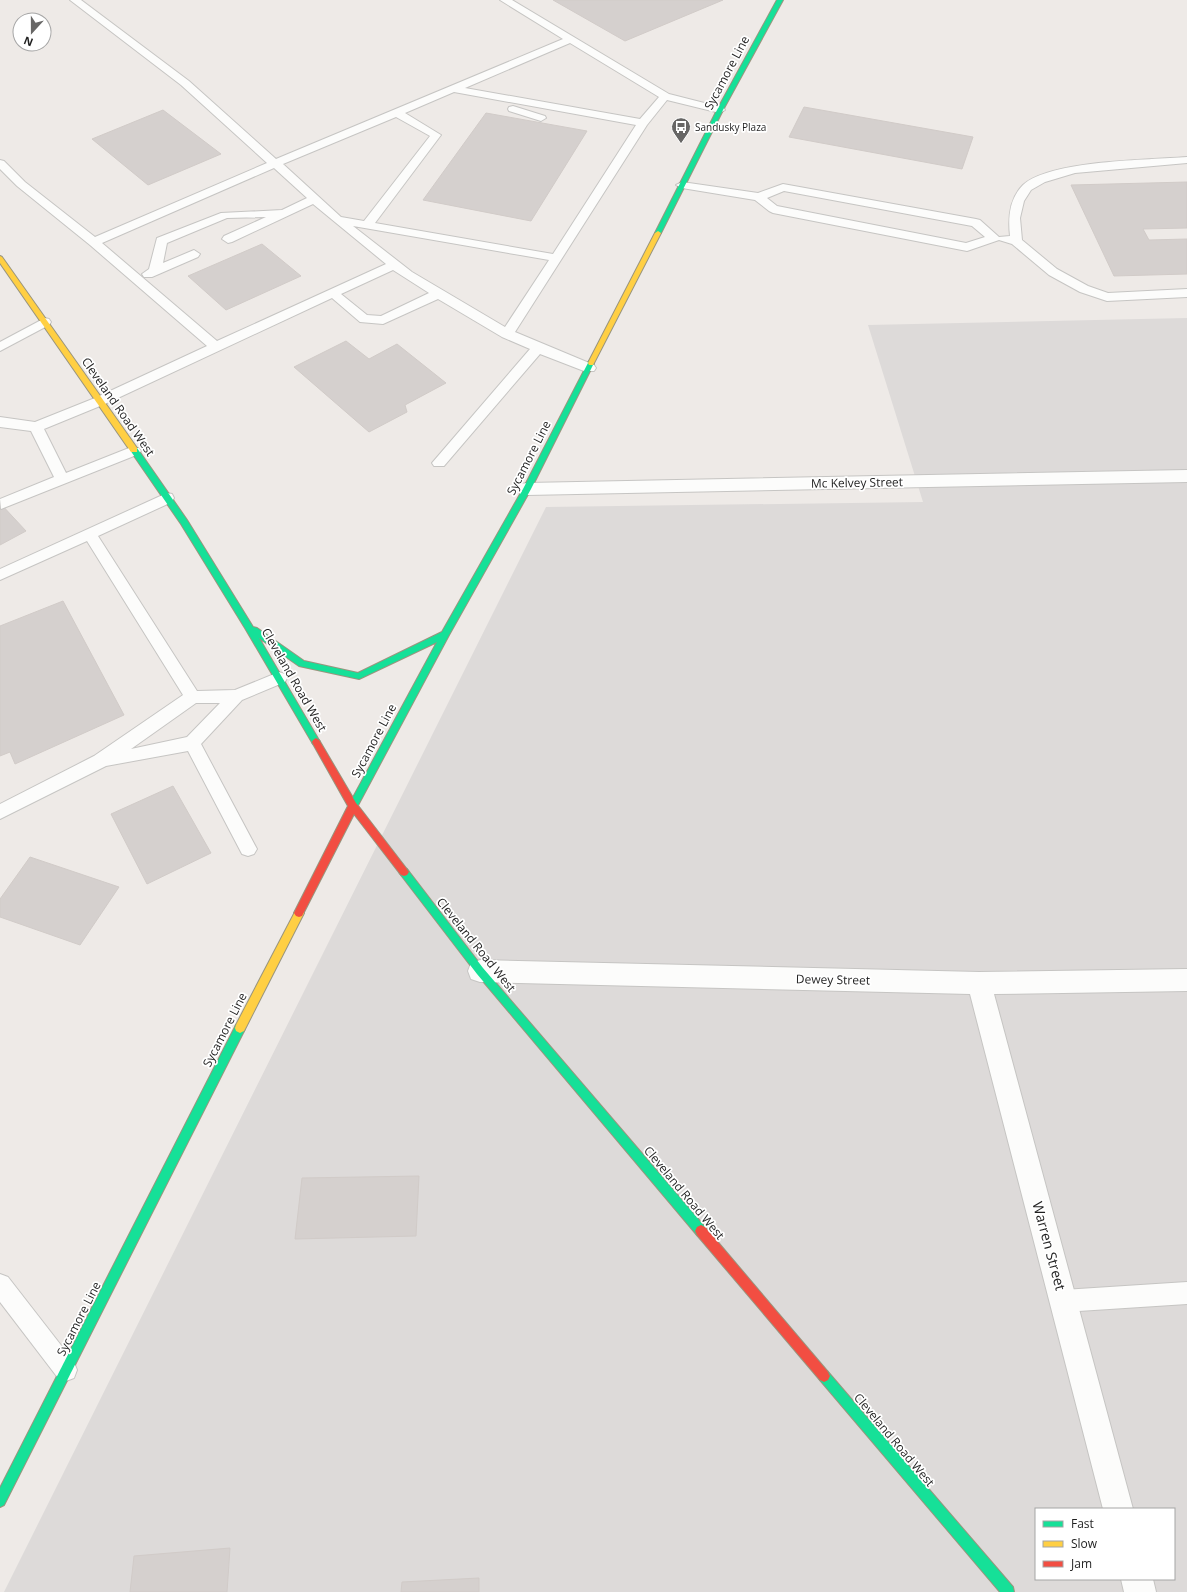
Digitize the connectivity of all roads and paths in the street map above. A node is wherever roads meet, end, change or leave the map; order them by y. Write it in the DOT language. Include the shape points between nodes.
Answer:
graph roads {
  1 [pos="75,0"];
  2 [pos="505,0"];
  3 [pos="780,0"];
  4 [pos="571,39"];
  5 [pos="455,88"];
  6 [pos="492,96"];
  7 [pos="665,96"];
  8 [pos="720,110"];
  9 [pos="397,113"];
  10 [pos="542,118"];
  11 [pos="620,119"];
  12 [pos="569,121"];
  13 [pos="643,123"];
  14 [pos="1187,160"];
  15 [pos="0,163"];
  16 [pos="274,164"];
  17 [pos="682,185"];
  18 [pos="759,197"];
  19 [pos="314,199"];
  20 [pos="283,213"];
  21 [pos="338,220"];
  22 [pos="368,224"];
  23 [pos="994,238"];
  24 [pos="228,239"];
  25 [pos="1016,241"];
  26 [pos="94,242"];
  27 [pos="194,254"];
  28 [pos="0,258"];
  29 [pos="557,258"];
  30 [pos="394,265"];
  31 [pos="155,271"];
  32 [pos="137,280"];
  33 [pos="1187,293"];
  34 [pos="334,294"];
  35 [pos="438,294"];
  36 [pos="44,322"];
  37 [pos="507,334"];
  38 [pos="216,346"];
  39 [pos="0,347"];
  40 [pos="538,348"];
  41 [pos="589,368"];
  42 [pos="100,401"];
  43 [pos="0,422"];
  44 [pos="36,427"];
  45 [pos="134,451"];
  46 [pos="439,463"];
  47 [pos="1187,476"];
  48 [pos="62,479"];
  49 [pos="527,489"];
  50 [pos="167,498"];
  51 [pos="1,504"];
  52 [pos="90,533"];
  53 [pos="0,575"];
  54 [pos="248,626"];
  55 [pos="445,634"];
  56 [pos="279,678"];
  57 [pos="236,696"];
  58 [pos="193,697"];
  59 [pos="192,743"];
  60 [pos="100,761"];
  61 [pos="352,806"];
  62 [pos="0,812"];
  63 [pos="248,850"];
  64 [pos="480,971"];
  65 [pos="1187,980"];
  66 [pos="979,983"];
  67 [pos="0,1285"];
  68 [pos="1187,1293"];
  69 [pos="1063,1301"];
  70 [pos="66,1370"];
  71 [pos="0,1500"];
  72 [pos="1118,1508"];
  73 [pos="1137,1580"];
  74 [pos="1008,1592"];
  75 [pos="1140,1592"];
  1 -- 16 [label="lane" via="185,82"];
  2 -- 4 [label="lane"];
  3 -- 8 [label="main road, Sycamore Line"];
  4 -- 5 [label="lane"];
  4 -- 7 [label="lane"];
  5 -- 6 [label="lane"];
  5 -- 9 [label="lane"];
  6 -- 10 [label="lane" via="519,113"];
  6 -- 11 [label="lane"];
  7 -- 8 [label="lane"];
  7 -- 13 [label="lane"];
  8 -- 17 [label="main road, Sycamore Line"];
  9 -- 16 [label="lane"];
  9 -- 22 [label="lane" via="436,135"];
  11 -- 12 [label="lane"];
  11 -- 13 [label="lane"];
  13 -- 29 [label="lane"];
  14 -- 25 [label="lane" via="1073,169 1045,176 1025,191 1015,207 1013,224"];
  15 -- 26 [label="lane" via="21,184"];
  16 -- 19 [label="lane"];
  16 -- 26 [label="lane"];
  17 -- 18 [label="lane"];
  17 -- 41 [label="main road, Sycamore Line"];
  18 -- 23 [label="lane" via="773,209 967,247"];
  18 -- 23 [label="lane" via="783,187 976,223"];
  19 -- 20 [label="lane"];
  19 -- 21 [label="lane"];
  20 -- 24 [label="lane"];
  20 -- 31 [label="lane" via="225,215 162,241"];
  21 -- 22 [label="lane"];
  21 -- 30 [label="lane"];
  22 -- 29 [label="lane"];
  23 -- 25 [label="lane"];
  25 -- 33 [label="lane" via="1053,272 1084,289 1107,297"];
  26 -- 32 [label="lane"];
  27 -- 31 [label="lane"];
  28 -- 36 [label="main road, Cleveland Road West"];
  29 -- 37 [label="lane"];
  30 -- 34 [label="lane"];
  30 -- 35 [label="lane"];
  31 -- 32 [label="lane"];
  32 -- 38 [label="lane"];
  34 -- 35 [label="lane" via="364,319 383,320"];
  34 -- 38 [label="lane"];
  35 -- 37 [label="lane"];
  36 -- 39 [label="lane"];
  36 -- 42 [label="main road, Cleveland Road West"];
  37 -- 40 [label="lane"];
  38 -- 42 [label="lane"];
  40 -- 41 [label="lane"];
  40 -- 46 [label="lane"];
  41 -- 49 [label="main road, Sycamore Line"];
  42 -- 44 [label="lane"];
  42 -- 45 [label="main road, Cleveland Road West"];
  43 -- 44 [label="lane"];
  44 -- 48 [label="lane"];
  45 -- 48 [label="lane"];
  45 -- 50 [label="main road, Cleveland Road West"];
  47 -- 49 [label="street, Mc Kelvey Street"];
  48 -- 51 [label="lane"];
  49 -- 55 [label="main road, Sycamore Line"];
  50 -- 52 [label="lane"];
  50 -- 54 [label="main road, Cleveland Road West"];
  52 -- 53 [label="lane"];
  52 -- 58 [label="lane"];
  54 -- 55 [label="main road" via="302,664 359,676"];
  54 -- 56 [label="main road, Cleveland Road West"];
  55 -- 61 [label="main road, Sycamore Line"];
  56 -- 57 [label="lane"];
  56 -- 61 [label="main road, Cleveland Road West"];
  57 -- 58 [label="lane"];
  57 -- 59 [label="lane"];
  58 -- 60 [label="lane"];
  59 -- 60 [label="lane"];
  59 -- 63 [label="lane"];
  60 -- 62 [label="lane"];
  61 -- 64 [label="main road, Cleveland Road West"];
  61 -- 70 [label="main road, Sycamore Line"];
  64 -- 66 [label="street, Dewey Street"];
  64 -- 74 [label="main road, Cleveland Road West"];
  65 -- 66 [label="street, Dewey Street"];
  66 -- 69 [label="street, Warren Street"];
  67 -- 70 [label="lane"];
  68 -- 69 [label="lane"];
  69 -- 72 [label="street, Warren Street"];
  70 -- 71 [label="main road, Sycamore Line"];
  73 -- 75 [label="street"];
}
